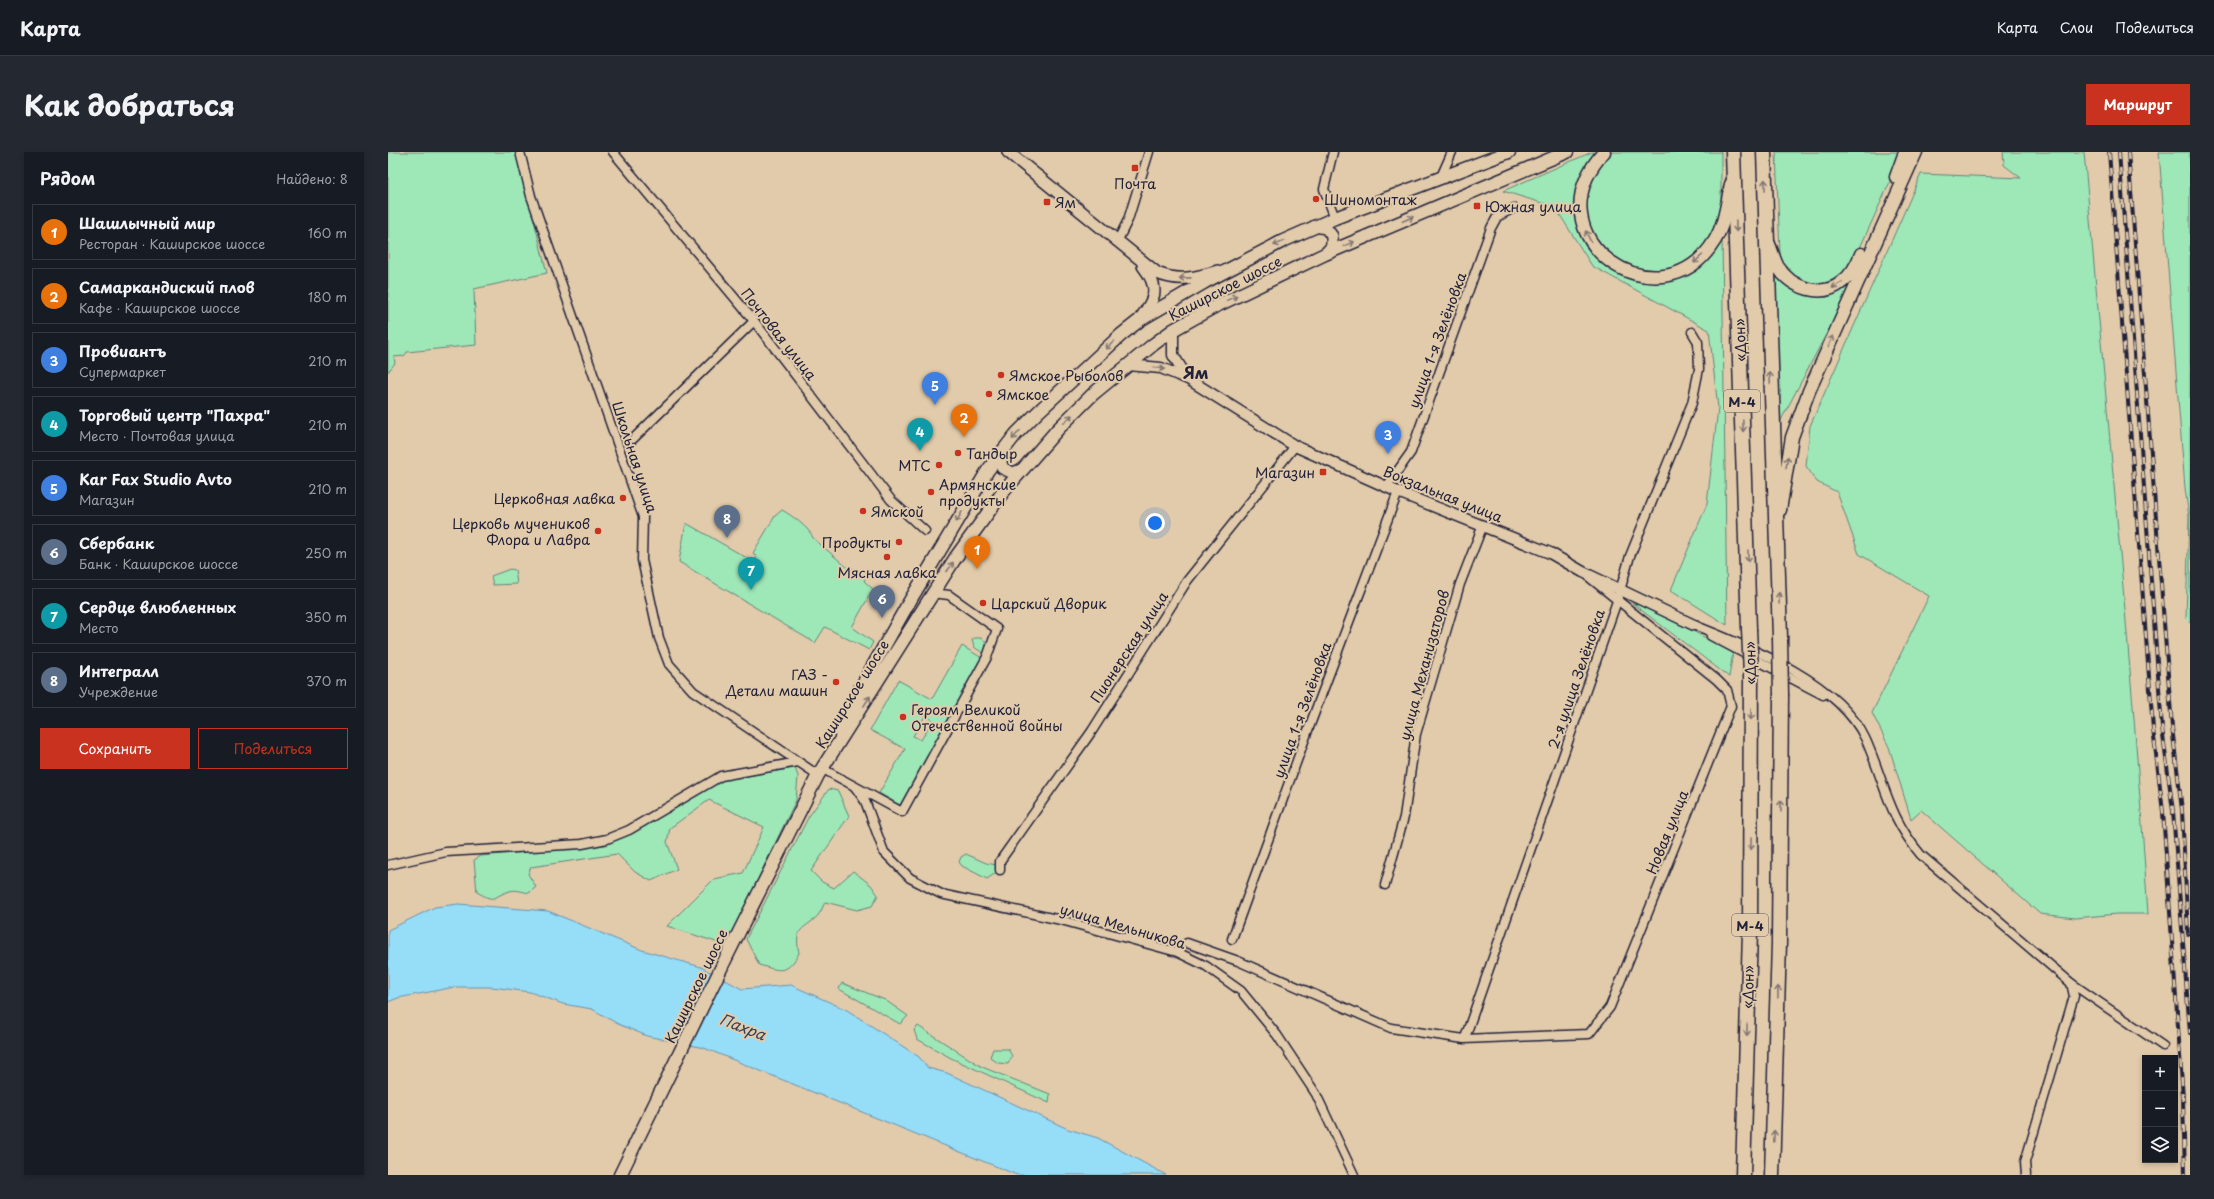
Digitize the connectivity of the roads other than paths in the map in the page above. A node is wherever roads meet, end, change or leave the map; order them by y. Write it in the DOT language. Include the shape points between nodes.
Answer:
graph roads {
  1 [pos="520,152"];
  2 [pos="613,152"];
  3 [pos="1008,152"];
  4 [pos="1149,152"];
  5 [pos="1333,152"];
  6 [pos="1452,152"];
  7 [pos="1486,152"];
  8 [pos="1509,152"];
  9 [pos="1568,152"];
  10 [pos="1604,152"];
  11 [pos="1733,152"];
  12 [pos="1764,152"];
  13 [pos="1905,152"];
  14 [pos="1916,152"];
  15 [pos="1734,173"];
  16 [pos="1453,174"];
  17 [pos="1440,179"];
  18 [pos="1514,208"];
  19 [pos="1335,218"];
  20 [pos="1314,226"];
  21 [pos="1766,238"];
  22 [pos="1117,242"];
  23 [pos="1132,254"];
  24 [pos="1325,254"];
  25 [pos="1235,265"];
  26 [pos="1140,320"];
  27 [pos="754,321"];
  28 [pos="1173,330"];
  29 [pos="1692,332"];
  30 [pos="1128,365"];
  31 [pos="1188,379"];
  32 [pos="633,439"];
  33 [pos="1295,446"];
  34 [pos="1004,450"];
  35 [pos="1023,469"];
  36 [pos="1387,486"];
  37 [pos="1398,492"];
  38 [pos="1483,525"];
  39 [pos="1778,529"];
  40 [pos="925,531"];
  41 [pos="1583,572"];
  42 [pos="1620,589"];
  43 [pos="932,593"];
  44 [pos="1617,600"];
  45 [pos="1694,625"];
  46 [pos="798,762"];
  47 [pos="821,772"];
  48 [pos="855,787"];
  49 [pos="388,865"];
  50 [pos="1000,870"];
  51 [pos="1385,885"];
  52 [pos="1232,939"];
  53 [pos="1187,943"];
  54 [pos="2071,984"];
  55 [pos="1465,1037"];
  56 [pos="2163,1046"];
  57 [pos="620,1175"];
  58 [pos="1354,1175"];
  59 [pos="1743,1175"];
  60 [pos="1772,1175"];
  61 [pos="2026,1175"];
  1 -- 46 [label="street, Школьная улица" via="531,196 644,517 642,560 659,638 669,664 692,691"];
  2 -- 27 [label="street, Почтовая улица"];
  3 -- 22 [label="main road"];
  4 -- 22 [label="street" via="1128,220"];
  5 -- 19 [label="street" via="1324,189"];
  6 -- 17 [label="street"];
  7 -- 16 [label="main road"];
  8 -- 16 [label="main road, Каширское шоссе"];
  24 -- 9 [label="main road, Каширское шоссе, one-way"];
  15 -- 10 [label="main road, one-way" via="1719,233 1709,247 1697,260 1680,270 1660,276 1642,276 1623,270 1607,259 1591,242 1582,221 1581,193 1590,171"];
  11 -- 15 [label="highway, «Дон» / М-4"];
  21 -- 12 [label="highway, «Дон» / М-4, one-way"];
  13 -- 21 [label="main road, one-way" via="1898,174 1856,266 1842,283 1822,291 1809,290 1797,285 1779,267"];
  39 -- 14 [label="main road, one-way" via="1787,459 1798,418"];
  15 -- 59 [label="highway, «Дон» / М-4, one-way, bridge" via="1751,675 1750,886"];
  16 -- 17 [label="main road, Каширское шоссе"];
  17 -- 19 [label="main road, Каширское шоссе"];
  18 -- 36 [label="street, улица 1-я Зелёновка" via="1498,217 1490,228 1411,452"];
  19 -- 20 [label="main road, Каширское шоссе"];
  20 -- 24 [label="main road" via="1326,228 1332,236 1332,246"];
  20 -- 25 [label="main road, Каширское шоссе, one-way"];
  39 -- 21 [label="highway, «Дон» / М-4, one-way"];
  22 -- 23 [label="main road"];
  25 -- 23 [label="main road, one-way" via="1198,278 1175,278 1157,273"];
  23 -- 26 [label="main road" via="1150,275 1154,288 1154,298"];
  28 -- 24 [label="main road, Каширское шоссе, one-way" via="1212,308"];
  25 -- 26 [label="main road, Каширское шоссе"];
  26 -- 34 [label="main road, Каширское шоссе, one-way" via="1066,384"];
  27 -- 32 [label="street"];
  27 -- 40 [label="street, Почтовая улица" via="891,500"];
  28 -- 30 [label="main road, Каширское шоссе"];
  28 -- 31 [label="street, Вокзальная улица" via="1173,355"];
  29 -- 42 [label="street, 2-я улица Зелёновка" via="1698,342 1699,369 1692,403 1630,556"];
  30 -- 31 [label="street, Вокзальная улица, one-way" via="1161,368"];
  35 -- 30 [label="main road, Каширское шоссе, one-way" via="1093,394"];
  31 -- 33 [label="street, Вокзальная улица"];
  33 -- 36 [label="street, Вокзальная улица"];
  33 -- 50 [label="street, Пионерская улица" via="1187,581 1092,731 1000,861"];
  34 -- 35 [label="main road" via="1002,468 1013,473"];
  34 -- 47 [label="main road, Каширское шоссе, one-way" via="975,489 908,604 855,698"];
  43 -- 35 [label="main road, Каширское шоссе, one-way" via="999,498"];
  36 -- 37 [label="street, Вокзальная улица"];
  37 -- 38 [label="street, Вокзальная улица"];
  37 -- 52 [label="street, улица 1-я Зелёновка"];
  38 -- 41 [label="street, Вокзальная улица" via="1550,552"];
  38 -- 51 [label="street, улица Механизаторов" via="1460,584 1416,734 1404,817"];
  60 -- 39 [label="highway, «Дон» / М-4, one-way, bridge" via="1779,943 1781,696"];
  41 -- 42 [label="street, Вокзальная улица"];
  41 -- 44 [label="street, Новая улица"];
  42 -- 44 [label="street, 2-я улица Зелёновка"];
  42 -- 45 [label="street, Вокзальная улица"];
  47 -- 43 [label="main road, Каширское шоссе, one-way"];
  43 -- 48 [label="street, Школьная улица" via="949,595 997,629 987,657 902,812"];
  44 -- 55 [label="street, 2-я улица Зелёновка"];
  44 -- 55 [label="street, Новая улица" via="1717,680 1727,690 1731,706 1607,1012 1590,1034"];
  45 -- 54 [label="street" via="1729,639 1805,677 1823,689 1847,712 1864,736 1886,799 1910,843"];
  46 -- 47 [label="street, Школьная улица"];
  46 -- 49 [label="street" via="721,776 629,830 607,839 582,844 446,852"];
  47 -- 48 [label="street, Школьная улица"];
  47 -- 57 [label="main road, Каширское шоссе"];
  48 -- 58 [label="street, улица Мельникова" via="865,802 884,852 910,878 946,896 1061,920 1178,952 1206,966 1241,991 1277,1035 1316,1094"];
  53 -- 55 [label="street" via="1238,961 1391,1028"];
  54 -- 56 [label="street"];
  54 -- 61 [label="street" via="2074,996 2025,1162"];
}
